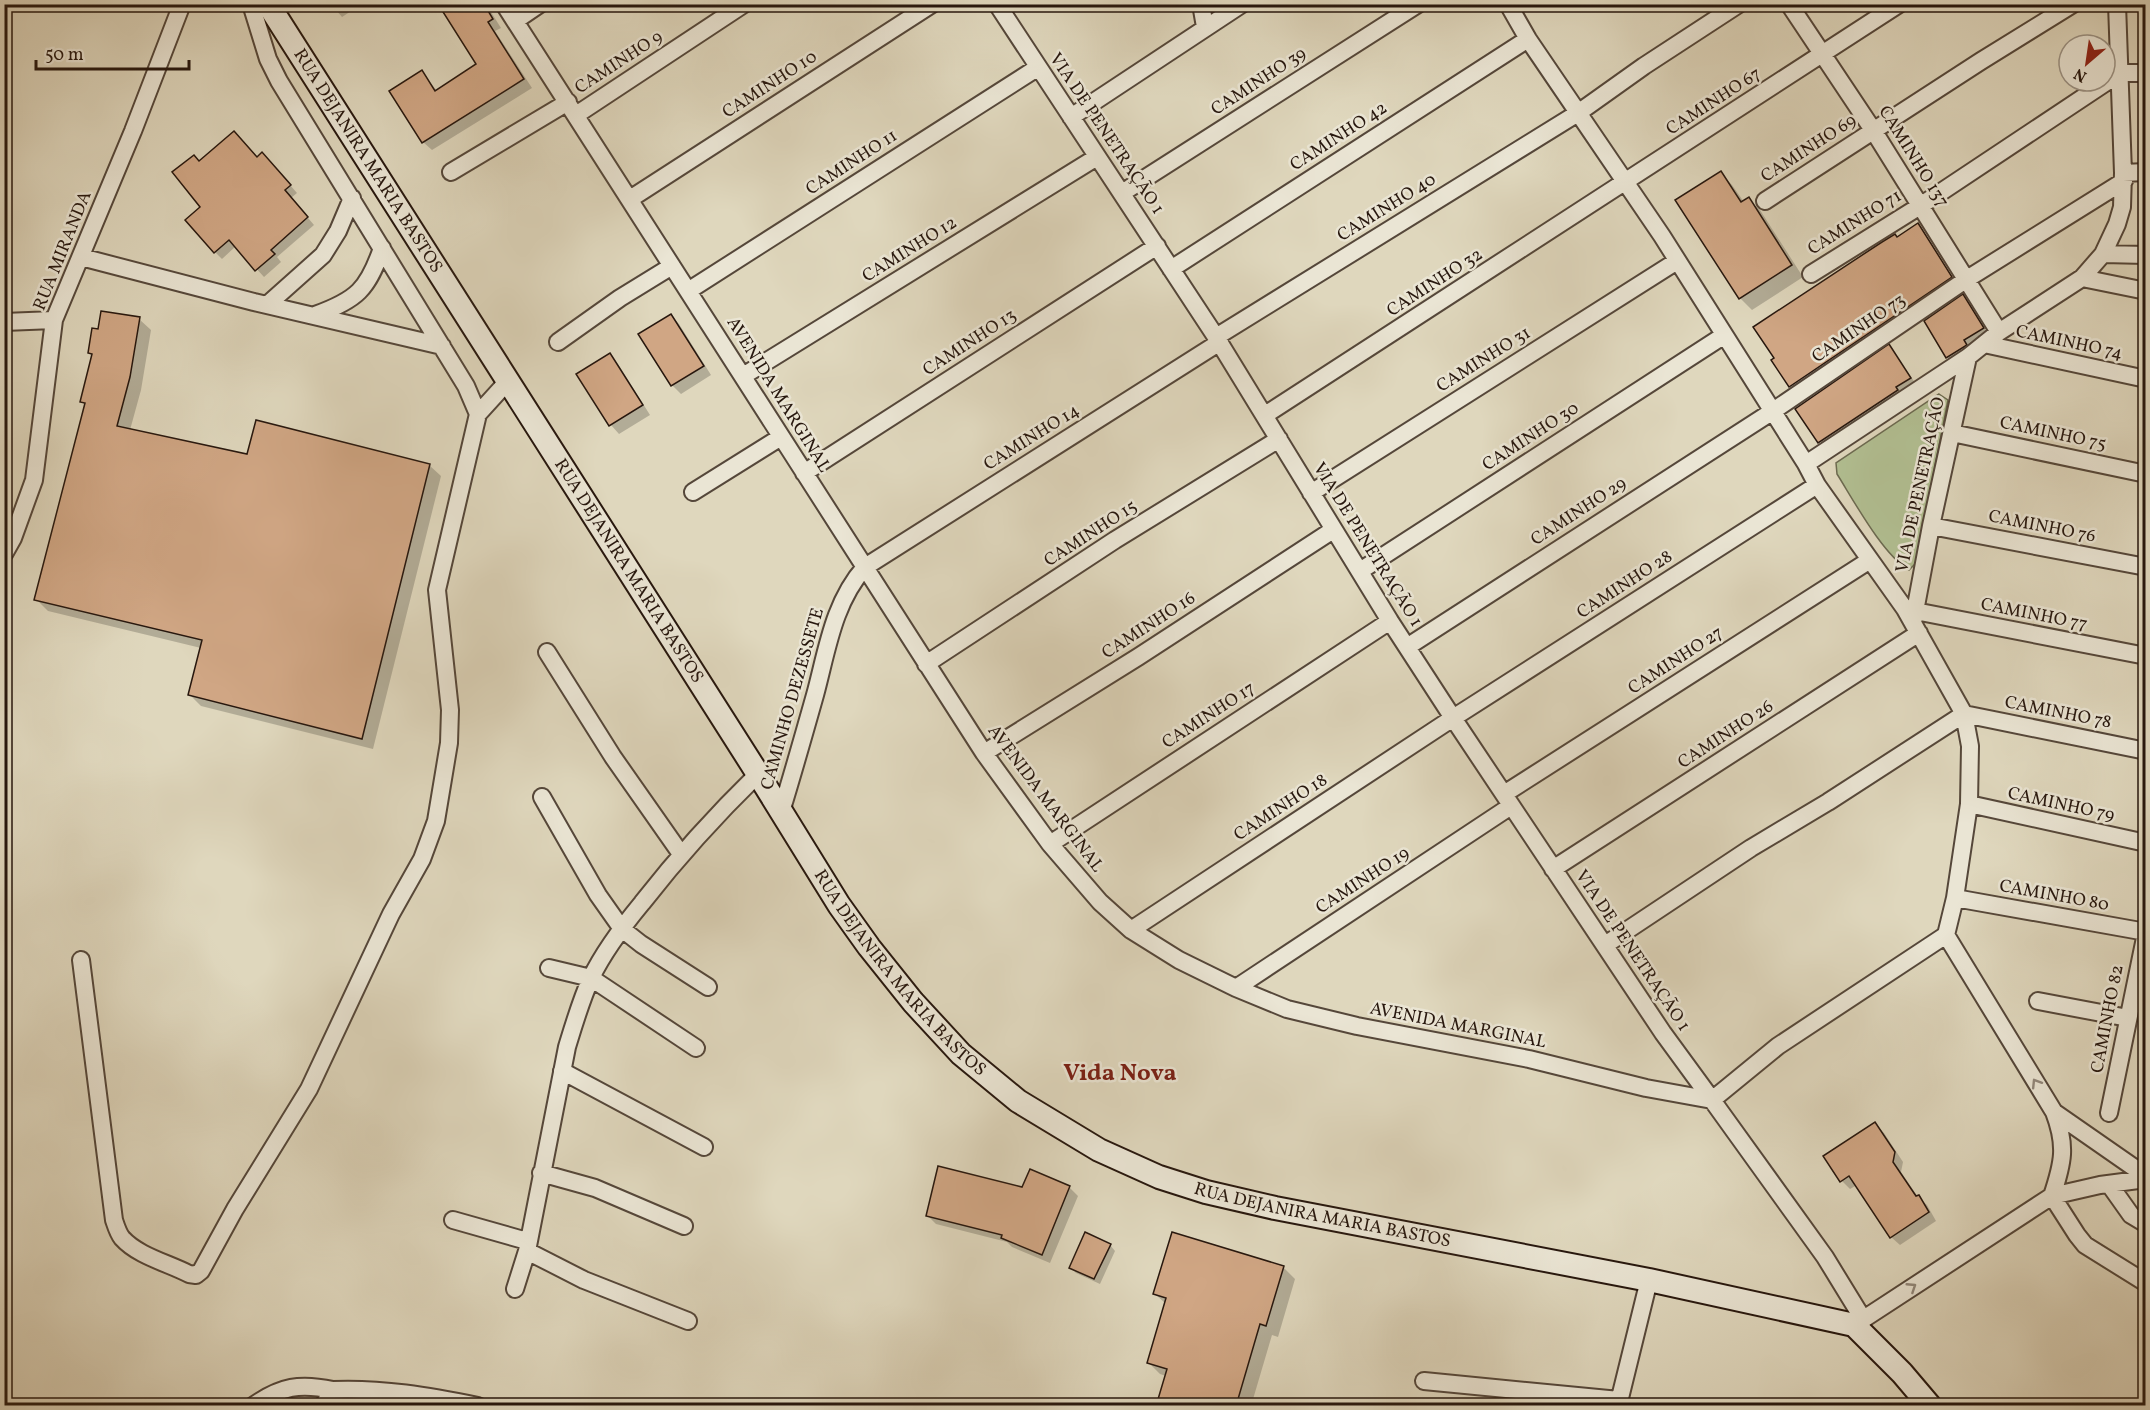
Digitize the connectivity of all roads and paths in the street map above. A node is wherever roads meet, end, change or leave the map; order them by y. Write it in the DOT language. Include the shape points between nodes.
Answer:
graph roads {
  1 [pos="182,4"];
  2 [pos="251,4"];
  3 [pos="268,4"];
  4 [pos="504,4"];
  5 [pos="540,4"];
  6 [pos="744,4"];
  7 [pos="932,4"];
  8 [pos="997,4"];
  9 [pos="1200,4"];
  10 [pos="1242,4"];
  11 [pos="1418,4"];
  12 [pos="1508,4"];
  13 [pos="1739,4"];
  14 [pos="1789,4"];
  15 [pos="1899,4"];
  16 [pos="2073,4"];
  17 [pos="2117,4"];
  18 [pos="515,21"];
  19 [pos="1205,27"];
  20 [pos="1528,39"];
  21 [pos="1823,54"];
  22 [pos="1037,68"];
  23 [pos="2145,72"];
  24 [pos="2120,73"];
  25 [pos="572,109"];
  26 [pos="1578,113"];
  27 [pos="1071,117"];
  28 [pos="1873,130"];
  29 [pos="1097,157"];
  30 [pos="451,172"];
  31 [pos="2145,172"];
  32 [pos="2124,177"];
  33 [pos="1626,183"];
  34 [pos="1122,193"];
  35 [pos="352,198"];
  36 [pos="630,198"];
  37 [pos="1765,201"];
  38 [pos="1920,206"];
  39 [pos="1157,246"];
  40 [pos="382,248"];
  41 [pos="2103,254"];
  42 [pos="2145,255"];
  43 [pos="81,257"];
  44 [pos="1677,261"];
  45 [pos="672,266"];
  46 [pos="1171,269"];
  47 [pos="1811,274"];
  48 [pos="1967,279"];
  49 [pos="2082,279"];
  50 [pos="688,291"];
  51 [pos="2145,291"];
  52 [pos="267,305"];
  53 [pos="315,315"];
  54 [pos="54,320"];
  55 [pos="4,322"];
  56 [pos="1999,332"];
  57 [pos="1724,336"];
  58 [pos="1218,339"];
  59 [pos="558,342"];
  60 [pos="1984,344"];
  61 [pos="442,346"];
  62 [pos="1968,357"];
  63 [pos="743,376"];
  64 [pos="2145,379"];
  65 [pos="508,381"];
  66 [pos="1773,411"];
  67 [pos="478,414"];
  68 [pos="1265,415"];
  69 [pos="1952,433"];
  70 [pos="781,437"];
  71 [pos="1279,439"];
  72 [pos="1806,464"];
  73 [pos="804,473"];
  74 [pos="2145,474"];
  75 [pos="1817,485"];
  76 [pos="693,492"];
  77 [pos="1311,492"];
  78 [pos="1931,526"];
  79 [pos="1333,530"];
  80 [pos="4,554"];
  81 [pos="1870,560"];
  82 [pos="865,567"];
  83 [pos="2145,567"];
  84 [pos="1360,571"];
  85 [pos="1390,621"];
  86 [pos="1916,622"];
  87 [pos="1407,647"];
  88 [pos="548,652"];
  89 [pos="2145,656"];
  90 [pos="926,664"];
  91 [pos="1964,714"];
  92 [pos="1453,718"];
  93 [pos="2145,751"];
  94 [pos="984,753"];
  95 [pos="758,774"];
  96 [pos="542,797"];
  97 [pos="1507,800"];
  98 [pos="1969,804"];
  99 [pos="782,812"];
  100 [pos="2145,843"];
  101 [pos="1050,844"];
  102 [pos="681,854"];
  103 [pos="1553,869"];
  104 [pos="1955,898"];
  105 [pos="621,929"];
  106 [pos="1131,930"];
  107 [pos="2145,933"];
  108 [pos="1946,935"];
  109 [pos="1605,945"];
  110 [pos="81,960"];
  111 [pos="549,968"];
  112 [pos="591,978"];
  113 [pos="708,987"];
  114 [pos="1236,988"];
  115 [pos="2038,1001"];
  116 [pos="2128,1018"];
  117 [pos="696,1048"];
  118 [pos="562,1071"];
  119 [pos="1712,1100"];
  120 [pos="2054,1112"];
  121 [pos="2109,1113"];
  122 [pos="704,1147"];
  123 [pos="541,1173"];
  124 [pos="2145,1178"];
  125 [pos="2109,1184"];
  126 [pos="2052,1196"];
  127 [pos="453,1220"];
  128 [pos="2145,1224"];
  129 [pos="684,1226"];
  130 [pos="527,1246"];
  131 [pos="1649,1280"];
  132 [pos="2145,1282"];
  133 [pos="515,1289"];
  134 [pos="688,1321"];
  135 [pos="1859,1322"];
  136 [pos="1424,1381"];
  137 [pos="333,1390"];
  138 [pos="1618,1403"];
  139 [pos="253,1406"];
  140 [pos="323,1406"];
  141 [pos="478,1406"];
  142 [pos="1930,1406"];
  1 -- 43 [label="street, RUA MIRANDA"];
  2 -- 35 [label="street" via="279,81"];
  3 -- 65 [label="main road, RUA DEJANIRA MARIA BASTOS"];
  4 -- 18 [label="street, AVENIDA MARGINAL"];
  5 -- 18 [label="street"];
  6 -- 25 [label="street, CAMINHO 9"];
  7 -- 36 [label="street, CAMINHO 10"];
  8 -- 22 [label="street, VIA DE PENETRAÇÃO 1"];
  9 -- 19 [label="street"];
  10 -- 19 [label="street"];
  11 -- 34 [label="street, CAMINHO 39"];
  12 -- 20 [label="street"];
  13 -- 26 [label="street, CAMINHO 40"];
  14 -- 21 [label="street, CAMINHO 137"];
  15 -- 21 [label="street, CAMINHO 67"];
  16 -- 28 [label="street, CAMINHO 69"];
  17 -- 24 [label="street"];
  18 -- 25 [label="street, AVENIDA MARGINAL"];
  19 -- 27 [label="street"];
  20 -- 26 [label="street"];
  20 -- 46 [label="street, CAMINHO 42"];
  21 -- 28 [label="street, CAMINHO 137"];
  21 -- 33 [label="street, CAMINHO 67"];
  22 -- 27 [label="street, VIA DE PENETRAÇÃO 1"];
  22 -- 50 [label="street, CAMINHO 11"];
  23 -- 24 [label="street"];
  24 -- 32 [label="street"];
  24 -- 38 [label="street, CAMINHO 71"];
  25 -- 30 [label="street, CAMINHO 9"];
  25 -- 36 [label="street, AVENIDA MARGINAL"];
  26 -- 33 [label="street"];
  26 -- 58 [label="street, CAMINHO 40"];
  27 -- 29 [label="street, VIA DE PENETRAÇÃO 1"];
  28 -- 37 [label="street, CAMINHO 69"];
  28 -- 38 [label="street, CAMINHO 137"];
  29 -- 34 [label="street, VIA DE PENETRAÇÃO 1"];
  29 -- 63 [label="street, CAMINHO 12"];
  31 -- 32 [label="street"];
  32 -- 41 [label="street" via="2122,207"];
  32 -- 48 [label="street, CAMINHO 73"];
  33 -- 44 [label="street"];
  33 -- 68 [label="street, CAMINHO 32"];
  34 -- 39 [label="street, VIA DE PENETRAÇÃO 1"];
  35 -- 40 [label="street"];
  35 -- 52 [label="street" via="323,255"];
  36 -- 45 [label="street, AVENIDA MARGINAL"];
  38 -- 47 [label="street, CAMINHO 71"];
  38 -- 48 [label="street, CAMINHO 137"];
  39 -- 46 [label="street, VIA DE PENETRAÇÃO 1"];
  39 -- 73 [label="street, CAMINHO 13"];
  40 -- 53 [label="street" via="365,286 339,307"];
  40 -- 61 [label="street"];
  41 -- 42 [label="street"];
  41 -- 49 [label="street"];
  43 -- 52 [label="street"];
  43 -- 54 [label="street, RUA MIRANDA"];
  44 -- 57 [label="street"];
  44 -- 77 [label="street, CAMINHO 31"];
  45 -- 50 [label="street, AVENIDA MARGINAL"];
  45 -- 59 [label="street"];
  46 -- 58 [label="street, VIA DE PENETRAÇÃO 1"];
  48 -- 56 [label="street, CAMINHO 137"];
  48 -- 66 [label="street, CAMINHO 73"];
  49 -- 51 [label="street"];
  49 -- 56 [label="street"];
  50 -- 63 [label="street, AVENIDA MARGINAL"];
  52 -- 53 [label="street"];
  53 -- 61 [label="street"];
  54 -- 55 [label="street"];
  54 -- 80 [label="street, RUA MIRANDA" via="34,480"];
  56 -- 60 [label="street"];
  57 -- 66 [label="street"];
  57 -- 84 [label="street, CAMINHO 30"];
  58 -- 68 [label="street, VIA DE PENETRAÇÃO 1"];
  58 -- 82 [label="street, CAMINHO 14"];
  60 -- 62 [label="street"];
  60 -- 64 [label="street, CAMINHO 74"];
  61 -- 67 [label="street"];
  62 -- 69 [label="street, VIA DE PENETRAÇÃO"];
  62 -- 72 [label="street"];
  63 -- 70 [label="street, AVENIDA MARGINAL"];
  65 -- 67 [label="street"];
  65 -- 95 [label="main road, RUA DEJANIRA MARIA BASTOS"];
  66 -- 72 [label="street"];
  66 -- 87 [label="street, CAMINHO 29"];
  67 -- 110 [label="street" via="437,590 450,710 449,742 436,821 422,859 391,914 309,1089 196,1275 138,1250 118,1232"];
  68 -- 71 [label="street, VIA DE PENETRAÇÃO 1"];
  69 -- 74 [label="street, CAMINHO 75"];
  69 -- 78 [label="street, VIA DE PENETRAÇÃO"];
  70 -- 73 [label="street, AVENIDA MARGINAL"];
  70 -- 76 [label="street"];
  71 -- 77 [label="street, VIA DE PENETRAÇÃO 1"];
  71 -- 90 [label="street, CAMINHO 15" via="1114,540"];
  72 -- 75 [label="street"];
  73 -- 82 [label="street, AVENIDA MARGINAL"];
  75 -- 81 [label="street"];
  75 -- 92 [label="street, CAMINHO 28"];
  77 -- 79 [label="street, VIA DE PENETRAÇÃO 1"];
  78 -- 83 [label="street, CAMINHO 76"];
  78 -- 86 [label="street, VIA DE PENETRAÇÃO"];
  79 -- 84 [label="street, VIA DE PENETRAÇÃO 1"];
  79 -- 94 [label="street, CAMINHO 16"];
  81 -- 86 [label="street"];
  81 -- 97 [label="street, CAMINHO 27"];
  82 -- 90 [label="street, AVENIDA MARGINAL"];
  82 -- 99 [label="street, CAMINHO DEZESSETE" via="852,582 837,613"];
  84 -- 85 [label="street, VIA DE PENETRAÇÃO 1"];
  85 -- 87 [label="street, VIA DE PENETRAÇÃO 1"];
  85 -- 101 [label="street, CAMINHO 17"];
  86 -- 89 [label="street, CAMINHO 77"];
  86 -- 91 [label="street"];
  86 -- 103 [label="street, CAMINHO 26"];
  87 -- 92 [label="street, VIA DE PENETRAÇÃO 1"];
  88 -- 102 [label="street" via="613,757"];
  90 -- 94 [label="street, AVENIDA MARGINAL"];
  91 -- 93 [label="street, CAMINHO 78"];
  91 -- 98 [label="street" via="1970,746"];
  91 -- 109 [label="street" via="1750,848"];
  92 -- 97 [label="street, VIA DE PENETRAÇÃO 1"];
  92 -- 106 [label="street, CAMINHO 18"];
  94 -- 101 [label="street, AVENIDA MARGINAL"];
  95 -- 99 [label="main road, RUA DEJANIRA MARIA BASTOS"];
  95 -- 102 [label="street"];
  96 -- 105 [label="street"];
  97 -- 103 [label="street, VIA DE PENETRAÇÃO 1"];
  97 -- 114 [label="street, CAMINHO 19"];
  98 -- 100 [label="street, CAMINHO 79"];
  98 -- 104 [label="street"];
  99 -- 131 [label="main road, RUA DEJANIRA MARIA BASTOS" via="838,905 913,1002 960,1054 1018,1101 1099,1150 1159,1177 1275,1209"];
  101 -- 106 [label="street, AVENIDA MARGINAL" via="1078,879"];
  102 -- 105 [label="street"];
  103 -- 109 [label="street, VIA DE PENETRAÇÃO 1"];
  104 -- 107 [label="street, CAMINHO 80"];
  104 -- 108 [label="street"];
  105 -- 112 [label="street"];
  105 -- 113 [label="street"];
  106 -- 114 [label="street, AVENIDA MARGINAL" via="1179,960"];
  107 -- 116 [label="street, CAMINHO 82"];
  108 -- 119 [label="street" via="1778,1046"];
  120 -- 108 [label="street, one-way"];
  109 -- 119 [label="street, VIA DE PENETRAÇÃO 1"];
  111 -- 112 [label="street"];
  112 -- 117 [label="street"];
  112 -- 118 [label="street" via="576,1015"];
  114 -- 119 [label="street, AVENIDA MARGINAL" via="1287,1009 1357,1026"];
  115 -- 116 [label="street"];
  116 -- 121 [label="street, CAMINHO 82"];
  118 -- 122 [label="street"];
  118 -- 123 [label="street"];
  119 -- 135 [label="street" via="1825,1257"];
  120 -- 124 [label="street"];
  120 -- 126 [label="street" via="2064,1148"];
  123 -- 129 [label="street" via="596,1188"];
  123 -- 130 [label="street"];
  124 -- 125 [label="street"];
  125 -- 126 [label="street"];
  125 -- 128 [label="street" via="2132,1215"];
  126 -- 132 [label="street" via="2085,1245"];
  135 -- 126 [label="street, one-way"];
  127 -- 130 [label="street"];
  130 -- 133 [label="street"];
  130 -- 134 [label="street" via="584,1280"];
  131 -- 135 [label="main road, RUA DEJANIRA MARIA BASTOS"];
  131 -- 138 [label="street"];
  135 -- 142 [label="main road"];
  136 -- 138 [label="street"];
  137 -- 139 [label="street" via="296,1386"];
  137 -- 140 [label="street"];
  137 -- 141 [label="street" via="382,1390"];
}
